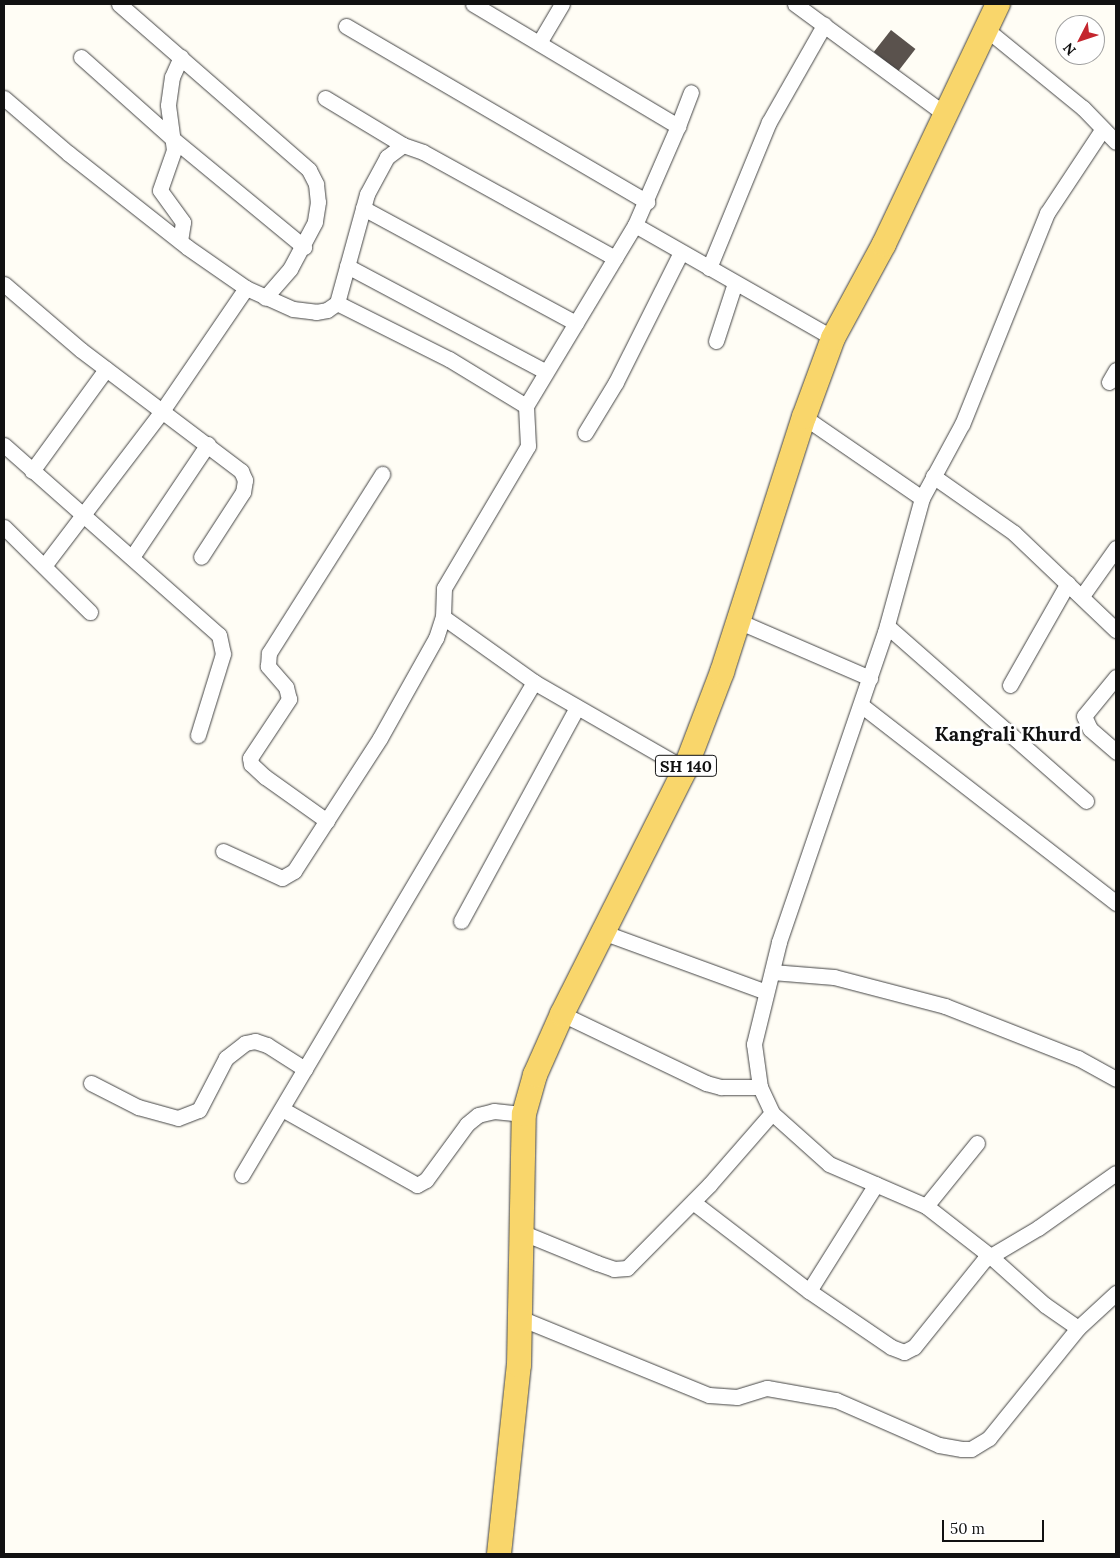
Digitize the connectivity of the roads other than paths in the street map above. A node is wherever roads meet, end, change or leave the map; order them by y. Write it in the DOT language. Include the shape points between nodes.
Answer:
graph roads {
  1 [pos="119,4"];
  2 [pos="473,4"];
  3 [pos="562,4"];
  4 [pos="795,4"];
  5 [pos="998,4"];
  6 [pos="824,25"];
  7 [pos="346,26"];
  8 [pos="986,29"];
  9 [pos="539,43"];
  10 [pos="81,57"];
  11 [pos="181,57"];
  12 [pos="691,92"];
  13 [pos="4,98"];
  14 [pos="325,98"];
  15 [pos="945,114"];
  16 [pos="678,126"];
  17 [pos="1102,130"];
  18 [pos="173,139"];
  19 [pos="1116,142"];
  20 [pos="403,145"];
  21 [pos="647,202"];
  22 [pos="363,208"];
  23 [pos="635,225"];
  24 [pos="180,241"];
  25 [pos="304,247"];
  26 [pos="681,252"];
  27 [pos="616,258"];
  28 [pos="347,266"];
  29 [pos="709,268"];
  30 [pos="735,283"];
  31 [pos="4,284"];
  32 [pos="246,288"];
  33 [pos="265,298"];
  34 [pos="337,303"];
  35 [pos="576,323"];
  36 [pos="833,338"];
  37 [pos="716,341"];
  38 [pos="106,369"];
  39 [pos="546,372"];
  40 [pos="526,406"];
  41 [pos="162,411"];
  42 [pos="804,417"];
  43 [pos="585,433"];
  44 [pos="208,444"];
  45 [pos="4,445"];
  46 [pos="32,471"];
  47 [pos="382,474"];
  48 [pos="933,476"];
  49 [pos="922,498"];
  50 [pos="83,514"];
  51 [pos="4,527"];
  52 [pos="1116,548"];
  53 [pos="132,557"];
  54 [pos="200,557"];
  55 [pos="44,566"];
  56 [pos="1068,584"];
  57 [pos="1082,596"];
  58 [pos="90,612"];
  59 [pos="443,617"];
  60 [pos="738,622"];
  61 [pos="887,626"];
  62 [pos="1116,630"];
  63 [pos="1116,677"];
  64 [pos="870,678"];
  65 [pos="534,682"];
  66 [pos="1010,685"];
  67 [pos="861,705"];
  68 [pos="577,707"];
  69 [pos="198,735"];
  70 [pos="1116,752"];
  71 [pos="685,769"];
  72 [pos="1086,801"];
  73 [pos="327,821"];
  74 [pos="223,851"];
  75 [pos="1116,903"];
  76 [pos="461,922"];
  77 [pos="605,933"];
  78 [pos="772,972"];
  79 [pos="766,992"];
  80 [pos="562,1014"];
  81 [pos="305,1069"];
  82 [pos="1116,1078"];
  83 [pos="92,1083"];
  84 [pos="760,1087"];
  85 [pos="282,1109"];
  86 [pos="772,1113"];
  87 [pos="524,1114"];
  88 [pos="977,1143"];
  89 [pos="1116,1173"];
  90 [pos="242,1175"];
  91 [pos="876,1184"];
  92 [pos="692,1202"];
  93 [pos="926,1206"];
  94 [pos="521,1232"];
  95 [pos="989,1255"];
  96 [pos="809,1291"];
  97 [pos="1116,1293"];
  98 [pos="520,1318"];
  99 [pos="1078,1328"];
  100 [pos="495,1550"];
  1 -- 11 [label="street"];
  2 -- 9 [label="street"];
  3 -- 9 [label="street"];
  4 -- 6 [label="street"];
  5 -- 8 [label="main road, SH 140"];
  6 -- 15 [label="street"];
  6 -- 29 [label="street" via="768,122"];
  7 -- 21 [label="street"];
  8 -- 15 [label="main road, SH 140"];
  8 -- 17 [label="street" via="1082,108"];
  9 -- 16 [label="street"];
  10 -- 18 [label="street"];
  11 -- 18 [label="street" via="169,91"];
  11 -- 25 [label="street" via="309,170 316,184 318,202 315,222"];
  12 -- 16 [label="street"];
  13 -- 24 [label="street"];
  14 -- 20 [label="street"];
  15 -- 36 [label="main road, SH 140" via="884,244"];
  16 -- 21 [label="street"];
  17 -- 19 [label="street"];
  17 -- 48 [label="street" via="1047,213 962,424"];
  18 -- 24 [label="street" via="172,160 160,190 183,222"];
  18 -- 25 [label="street"];
  20 -- 22 [label="street" via="387,157"];
  20 -- 27 [label="street" via="423,152"];
  21 -- 23 [label="street"];
  22 -- 28 [label="street"];
  22 -- 35 [label="street"];
  23 -- 26 [label="street"];
  23 -- 27 [label="street"];
  24 -- 32 [label="street"];
  25 -- 33 [label="street"];
  26 -- 29 [label="street"];
  26 -- 43 [label="street" via="616,382"];
  27 -- 35 [label="street"];
  28 -- 34 [label="street"];
  28 -- 39 [label="street"];
  29 -- 30 [label="street"];
  30 -- 36 [label="street"];
  30 -- 37 [label="street"];
  31 -- 38 [label="street"];
  32 -- 33 [label="street"];
  32 -- 41 [label="street"];
  33 -- 34 [label="street" via="305,312 327,310"];
  34 -- 40 [label="street" via="449,360"];
  35 -- 39 [label="street"];
  36 -- 42 [label="main road, SH 140"];
  38 -- 41 [label="street"];
  38 -- 46 [label="street"];
  39 -- 40 [label="street"];
  40 -- 59 [label="street" via="528,446 444,588"];
  41 -- 44 [label="street"];
  41 -- 50 [label="street"];
  42 -- 49 [label="street"];
  42 -- 60 [label="main road, SH 140"];
  44 -- 53 [label="street"];
  44 -- 54 [label="street" via="241,471 246,485"];
  45 -- 46 [label="street"];
  46 -- 50 [label="street"];
  47 -- 73 [label="street" via="269,653 268,666 286,687 289,699 250,758 251,764 264,777"];
  48 -- 49 [label="street"];
  48 -- 56 [label="street" via="1014,533"];
  49 -- 61 [label="street"];
  50 -- 53 [label="street"];
  50 -- 55 [label="street"];
  51 -- 55 [label="street"];
  52 -- 57 [label="street"];
  53 -- 69 [label="street" via="212,626 222,640 223,654"];
  55 -- 58 [label="street"];
  56 -- 57 [label="street"];
  56 -- 66 [label="street"];
  57 -- 62 [label="street"];
  59 -- 65 [label="street"];
  59 -- 73 [label="street" via="436,638 380,738"];
  60 -- 64 [label="street"];
  60 -- 71 [label="main road, SH 140"];
  61 -- 64 [label="street"];
  61 -- 72 [label="street"];
  63 -- 70 [label="street" via="1084,716 1090,729"];
  64 -- 67 [label="street"];
  65 -- 68 [label="street"];
  65 -- 81 [label="street"];
  67 -- 75 [label="street"];
  67 -- 78 [label="street" via="800,875"];
  68 -- 71 [label="street"];
  68 -- 76 [label="street"];
  71 -- 77 [label="main road, SH 140"];
  73 -- 74 [label="street" via="294,871 282,878"];
  77 -- 79 [label="street"];
  77 -- 80 [label="main road, SH 140"];
  78 -- 79 [label="street"];
  78 -- 82 [label="street" via="834,977 945,1006 1078,1058"];
  79 -- 84 [label="street" via="754,1044"];
  80 -- 84 [label="street" via="706,1083 721,1087"];
  80 -- 87 [label="main road, SH 140" via="535,1075"];
  81 -- 83 [label="street" via="267,1046 254,1041 245,1042 226,1058 199,1110 178,1118 138,1107"];
  81 -- 85 [label="street"];
  84 -- 86 [label="street"];
  85 -- 87 [label="street" via="417,1185 426,1180 467,1124 478,1115 494,1111"];
  85 -- 90 [label="street"];
  86 -- 91 [label="street" via="829,1164"];
  86 -- 92 [label="street"];
  87 -- 94 [label="main road, SH 140"];
  88 -- 93 [label="street"];
  89 -- 95 [label="street" via="1045,1224"];
  91 -- 93 [label="street"];
  91 -- 96 [label="street"];
  92 -- 94 [label="street" via="635,1261 620,1270"];
  92 -- 96 [label="street"];
  93 -- 95 [label="street"];
  94 -- 98 [label="main road, SH 140"];
  95 -- 96 [label="street" via="914,1347 904,1352 891,1347"];
  95 -- 99 [label="street" via="1045,1305"];
  97 -- 99 [label="street"];
  98 -- 99 [label="street" via="709,1395 738,1397 767,1388 836,1400 939,1445 962,1449 971,1449 990,1438"];
  98 -- 100 [label="main road, SH 140" via="519,1365"];
}
